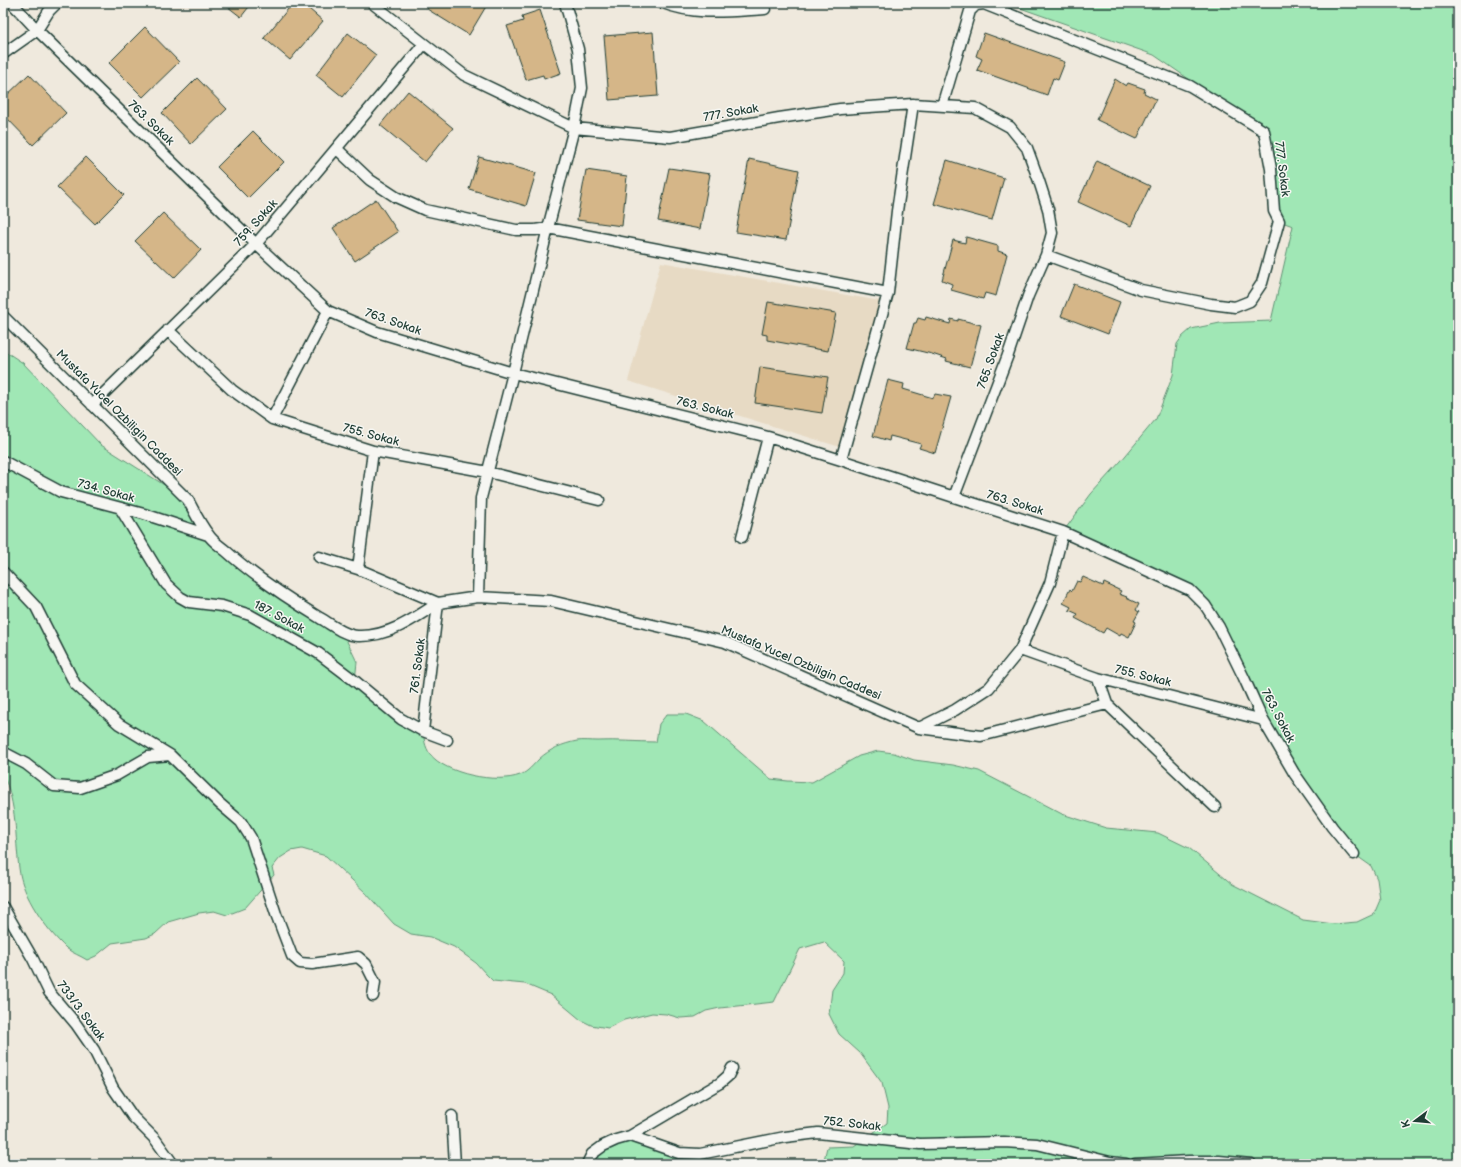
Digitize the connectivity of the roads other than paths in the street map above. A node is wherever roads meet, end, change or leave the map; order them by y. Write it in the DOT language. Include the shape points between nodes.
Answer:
graph roads {
  1 [pos="12,3"];
  2 [pos="57,3"];
  3 [pos="372,3"];
  4 [pos="565,3"];
  5 [pos="663,3"];
  6 [pos="765,9"];
  7 [pos="37,30"];
  8 [pos="424,44"];
  9 [pos="3,54"];
  10 [pos="914,104"];
  11 [pos="942,106"];
  12 [pos="574,128"];
  13 [pos="337,149"];
  14 [pos="548,228"];
  15 [pos="1052,233"];
  16 [pos="256,244"];
  17 [pos="1046,255"];
  18 [pos="888,293"];
  19 [pos="328,311"];
  20 [pos="3,316"];
  21 [pos="168,330"];
  22 [pos="513,373"];
  23 [pos="92,405"];
  24 [pos="272,419"];
  25 [pos="768,437"];
  26 [pos="373,452"];
  27 [pos="841,460"];
  28 [pos="3,461"];
  29 [pos="488,472"];
  30 [pos="954,498"];
  31 [pos="599,500"];
  32 [pos="120,508"];
  33 [pos="1063,532"];
  34 [pos="208,535"];
  35 [pos="742,537"];
  36 [pos="319,557"];
  37 [pos="358,569"];
  38 [pos="3,572"];
  39 [pos="478,597"];
  40 [pos="438,603"];
  41 [pos="1020,650"];
  42 [pos="1098,678"];
  43 [pos="1107,704"];
  44 [pos="1263,720"];
  45 [pos="919,728"];
  46 [pos="423,731"];
  47 [pos="447,740"];
  48 [pos="3,752"];
  49 [pos="170,755"];
  50 [pos="1215,807"];
  51 [pos="1354,854"];
  52 [pos="3,907"];
  53 [pos="373,996"];
  54 [pos="732,1068"];
  55 [pos="452,1116"];
  56 [pos="630,1136"];
  57 [pos="173,1164"];
  58 [pos="455,1164"];
  59 [pos="587,1164"];
  60 [pos="1126,1164"];
  61 [pos="1135,1164"];
  62 [pos="1251,1164"];
  1 -- 7 [label="street, 763. Sokak"];
  2 -- 7 [label="street"];
  3 -- 8 [label="street, 777. Sokak"];
  4 -- 12 [label="street" via="578,48 582,88"];
  5 -- 6 [label="street" via="673,7 710,12"];
  7 -- 9 [label="street"];
  7 -- 16 [label="street, 763. Sokak"];
  8 -- 12 [label="street, 777. Sokak" via="464,75"];
  8 -- 13 [label="street, 759. Sokak"];
  10 -- 11 [label="street, 777. Sokak"];
  10 -- 12 [label="street, 777. Sokak" via="840,109 670,137"];
  10 -- 18 [label="street" via="897,211"];
  11 -- 15 [label="street, 777. Sokak" via="975,108 1010,127 1027,148 1040,181"];
  11 -- 17 [label="street, 777. Sokak" via="970,11 976,5 984,4 1190,86 1264,131 1271,169 1274,211 1279,221 1262,283 1250,301 1235,307 1141,290"];
  12 -- 14 [label="street"];
  13 -- 14 [label="street" via="370,180 396,197 425,210 516,230"];
  13 -- 16 [label="street, 759. Sokak"];
  14 -- 18 [label="street"];
  14 -- 22 [label="street"];
  15 -- 17 [label="street, 765. Sokak"];
  16 -- 19 [label="street, 763. Sokak"];
  16 -- 21 [label="street, 759. Sokak"];
  17 -- 30 [label="street, 765. Sokak" via="1028,296"];
  18 -- 27 [label="street"];
  19 -- 22 [label="street, 763. Sokak" via="377,332"];
  19 -- 24 [label="street"];
  20 -- 23 [label="street, Mustafa Yucel Ozbiligin Caddesi"];
  21 -- 23 [label="street, 759. Sokak"];
  21 -- 24 [label="street, 755. Sokak" via="232,390"];
  22 -- 25 [label="street, 763. Sokak"];
  22 -- 29 [label="street"];
  23 -- 34 [label="street, Mustafa Yucel Ozbiligin Caddesi" via="188,500"];
  24 -- 26 [label="street, 755. Sokak"];
  25 -- 27 [label="street, 763. Sokak"];
  25 -- 35 [label="street"];
  26 -- 29 [label="street, 755. Sokak"];
  26 -- 37 [label="street"];
  27 -- 30 [label="street, 763. Sokak"];
  28 -- 32 [label="street, 734. Sokak" via="61,492"];
  29 -- 31 [label="street, 755. Sokak"];
  29 -- 39 [label="street" via="481,498"];
  30 -- 33 [label="street, 763. Sokak"];
  32 -- 34 [label="street, 734. Sokak"];
  32 -- 46 [label="street, 187. Sokak" via="166,584 180,597 189,602 222,606 250,614 318,653 401,719"];
  33 -- 41 [label="street" via="1050,583"];
  33 -- 44 [label="street, 763. Sokak" via="1190,590 1205,605 1219,627"];
  34 -- 40 [label="street" via="262,581 342,631 356,636 372,636 391,630 411,621"];
  36 -- 37 [label="street"];
  37 -- 40 [label="street"];
  38 -- 49 [label="street" via="36,607 75,684 119,724"];
  39 -- 40 [label="street, Mustafa Yucel Ozbiligin Caddesi"];
  39 -- 45 [label="street, Mustafa Yucel Ozbiligin Caddesi" via="552,601 725,642"];
  40 -- 46 [label="street, 761. Sokak"];
  41 -- 42 [label="street, 755. Sokak"];
  41 -- 45 [label="street" via="989,688 955,710"];
  42 -- 43 [label="street"];
  42 -- 44 [label="street, 755. Sokak"];
  43 -- 45 [label="street, Mustafa Yucel Ozbiligin Caddesi" via="981,736"];
  43 -- 50 [label="street"];
  44 -- 51 [label="street, 763. Sokak" via="1294,773"];
  46 -- 47 [label="street, 187. Sokak"];
  48 -- 49 [label="street" via="26,764 54,786 80,788 117,775 148,757"];
  49 -- 53 [label="street" via="241,822 252,838 292,956 300,963 312,964 358,957 366,964 375,982"];
  52 -- 57 [label="street, 733/3. Sokak" via="49,992 94,1050 113,1088 133,1117 155,1139"];
  54 -- 56 [label="street" via="720,1083"];
  55 -- 58 [label="street"];
  56 -- 59 [label="street" via="603,1146 592,1154"];
  56 -- 60 [label="street, 752. Sokak" via="679,1153 700,1154 818,1133 920,1144 1004,1142 1037,1144"];
  61 -- 62 [label="street" via="1189,1161"];
}
